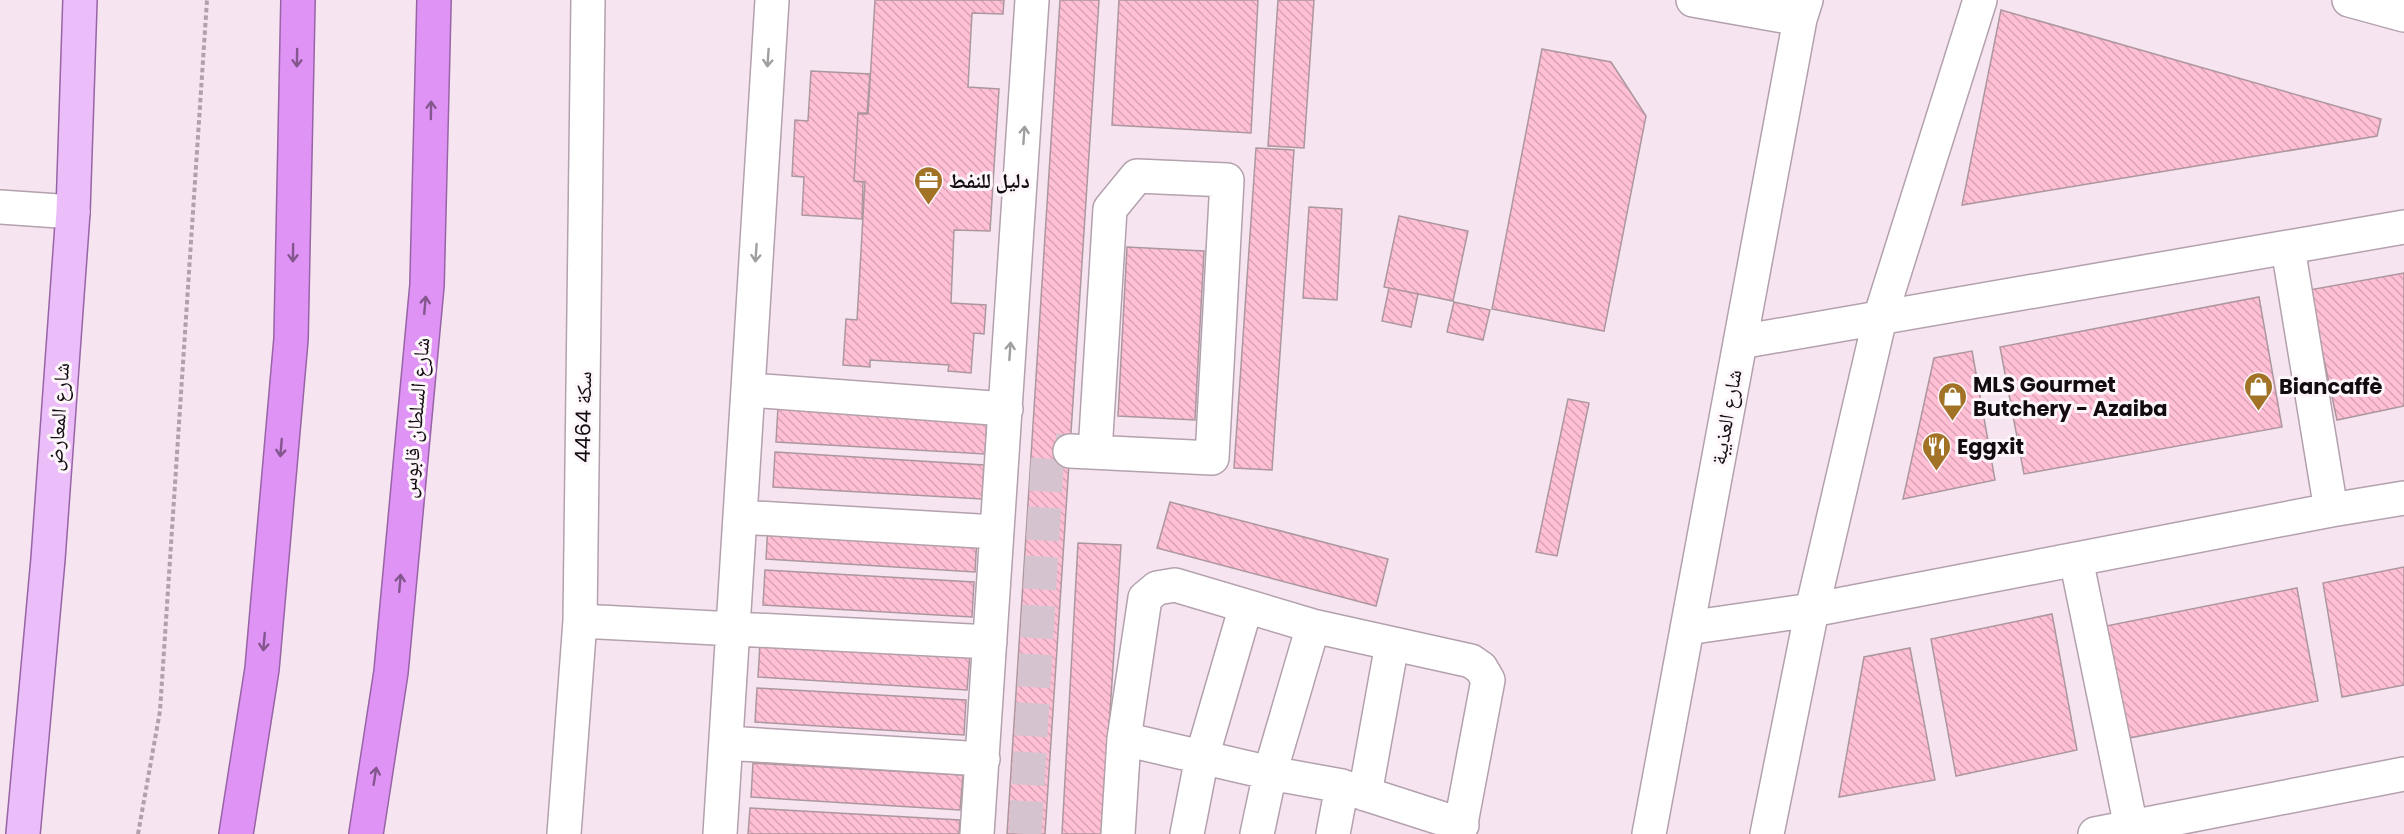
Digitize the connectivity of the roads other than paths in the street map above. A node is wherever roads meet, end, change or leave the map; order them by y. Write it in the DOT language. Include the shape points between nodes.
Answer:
graph roads {
  1 [pos="80,0"];
  2 [pos="298,0"];
  3 [pos="434,0"];
  4 [pos="588,0"];
  5 [pos="772,0"];
  6 [pos="1032,0"];
  7 [pos="1693,0"];
  8 [pos="1980,0"];
  9 [pos="2349,0"];
  10 [pos="1803,9"];
  11 [pos="2404,15"];
  12 [pos="0,207"];
  13 [pos="73,212"];
  14 [pos="2404,227"];
  15 [pos="2288,248"];
  16 [pos="1880,318"];
  17 [pos="1740,342"];
  18 [pos="750,390"];
  19 [pos="1006,409"];
  20 [pos="1082,452"];
  21 [pos="2404,498"];
  22 [pos="2331,510"];
  23 [pos="740,517"];
  24 [pos="996,532"];
  25 [pos="2076,559"];
  26 [pos="1246,606"];
  27 [pos="1812,610"];
  28 [pos="580,621"];
  29 [pos="1313,626"];
  30 [pos="733,628"];
  31 [pos="1687,628"];
  32 [pos="990,642"];
  33 [pos="1392,644"];
  34 [pos="1124,739"];
  35 [pos="726,743"];
  36 [pos="1202,757"];
  37 [pos="983,759"];
  38 [pos="1270,773"];
  39 [pos="2404,774"];
  40 [pos="1354,790"];
  41 [pos="2131,827"];
  42 [pos="1461,829"];
  43 [pos="23,834"];
  44 [pos="236,834"];
  45 [pos="366,834"];
  46 [pos="564,834"];
  47 [pos="720,834"];
  48 [pos="977,834"];
  49 [pos="1118,834"];
  50 [pos="1186,834"];
  51 [pos="1257,834"];
  52 [pos="1333,834"];
  53 [pos="1649,834"];
  54 [pos="1767,834"];
  55 [pos="2095,834"];
  1 -- 13 [label="main road, شارع المعارض"];
  2 -- 44 [label="highway, one-way" via="291,339 262,669"];
  45 -- 3 [label="highway, شارع السلطان قابوس, one-way" via="391,672 427,285"];
  4 -- 28 [label="street, سكة 4464"];
  5 -- 18 [label="street, one-way"];
  19 -- 6 [label="street, one-way"];
  7 -- 10 [label="street"];
  8 -- 16 [label="street"];
  9 -- 11 [label="street"];
  10 -- 17 [label="street, شارع العذيبة"];
  12 -- 13 [label="street"];
  13 -- 43 [label="main road, شارع المعارض"];
  14 -- 15 [label="street"];
  15 -- 16 [label="street"];
  15 -- 22 [label="street"];
  16 -- 17 [label="street"];
  16 -- 27 [label="street"];
  17 -- 31 [label="street, شارع العذيبة"];
  18 -- 19 [label="street"];
  18 -- 23 [label="street"];
  19 -- 24 [label="street"];
  20 -- 20 [label="street" via="1212,458 1227,180 1137,176 1110,209"];
  21 -- 22 [label="street"];
  22 -- 25 [label="street"];
  23 -- 24 [label="street"];
  23 -- 30 [label="street"];
  24 -- 32 [label="street"];
  25 -- 27 [label="street"];
  25 -- 41 [label="street"];
  26 -- 29 [label="street"];
  26 -- 34 [label="street" via="1175,585 1157,588 1145,598"];
  26 -- 36 [label="street"];
  27 -- 31 [label="street"];
  27 -- 54 [label="street"];
  28 -- 30 [label="street"];
  28 -- 46 [label="street, سكة 4464"];
  29 -- 33 [label="street"];
  29 -- 38 [label="street"];
  30 -- 32 [label="street"];
  30 -- 35 [label="street"];
  31 -- 53 [label="street, شارع العذيبة"];
  32 -- 37 [label="street"];
  33 -- 40 [label="street"];
  33 -- 42 [label="street" via="1471,661 1488,680"];
  34 -- 36 [label="street"];
  34 -- 49 [label="street"];
  35 -- 37 [label="street"];
  35 -- 47 [label="street"];
  36 -- 38 [label="street"];
  36 -- 50 [label="street"];
  37 -- 48 [label="street"];
  38 -- 40 [label="street"];
  38 -- 51 [label="street"];
  39 -- 41 [label="street"];
  40 -- 42 [label="street"];
  40 -- 52 [label="street"];
  41 -- 55 [label="street"];
}
